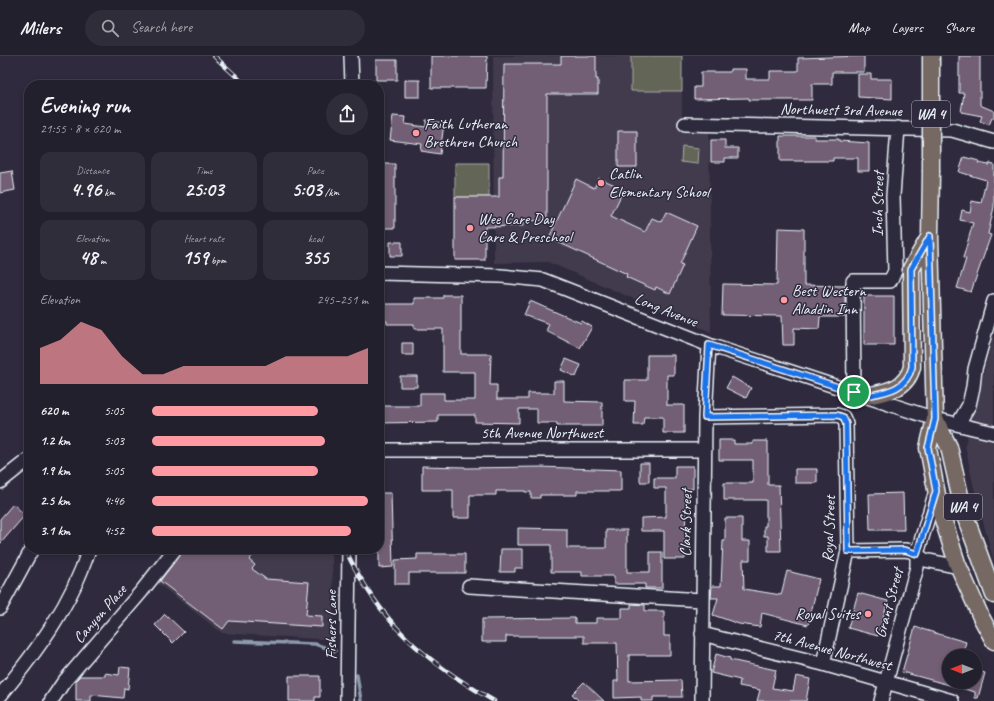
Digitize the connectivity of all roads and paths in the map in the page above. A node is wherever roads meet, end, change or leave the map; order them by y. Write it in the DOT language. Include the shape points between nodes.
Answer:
graph roads {
  1 [pos="351,56"];
  2 [pos="931,56"];
  3 [pos="352,80"];
  4 [pos="685,124"];
  5 [pos="898,128"];
  6 [pos="994,142"];
  7 [pos="930,236"];
  8 [pos="384,274"];
  9 [pos="994,301"];
  10 [pos="709,345"];
  11 [pos="860,394"];
  12 [pos="705,417"];
  13 [pos="935,419"];
  14 [pos="958,424"];
  15 [pos="994,433"];
  16 [pos="384,450"];
  17 [pos="704,450"];
  18 [pos="24,463"];
  19 [pos="0,482"];
  20 [pos="936,491"];
  21 [pos="848,551"];
  22 [pos="29,554"];
  23 [pos="87,554"];
  24 [pos="171,554"];
  25 [pos="349,554"];
  26 [pos="917,554"];
  27 [pos="959,567"];
  28 [pos="989,571"];
  29 [pos="469,586"];
  30 [pos="994,595"];
  31 [pos="702,600"];
  32 [pos="0,608"];
  33 [pos="702,634"];
  34 [pos="994,641"];
  35 [pos="823,664"];
  36 [pos="886,682"];
  37 [pos="0,696"];
  38 [pos="51,701"];
  39 [pos="347,701"];
  40 [pos="702,701"];
  41 [pos="882,701"];
  42 [pos="952,701"];
  1 -- 3 [label="street"];
  2 -- 7 [label="main road, WA 4, bridge"];
  4 -- 5 [label="street, Northwest 3rd Avenue"];
  5 -- 6 [label="street, Northwest 3rd Avenue" via="952,130"];
  5 -- 11 [label="street, Inch Street" via="893,196 895,271 890,281 853,281"];
  7 -- 11 [label="main road" via="911,269 912,367 909,377 891,391"];
  7 -- 13 [label="main road, WA 4"];
  8 -- 10 [label="street, Long Avenue" via="501,276 542,280"];
  9 -- 14 [label="street" via="975,369 969,405"];
  10 -- 11 [label="street, Long Avenue"];
  10 -- 12 [label="street, Clark Street"];
  11 -- 13 [label="street, Long Avenue"];
  12 -- 17 [label="street, Clark Street"];
  12 -- 21 [label="street, Royal Street" via="843,417 846,424"];
  13 -- 14 [label="street"];
  13 -- 20 [label="main road, WA 4" via="928,448"];
  13 -- 28 [label="main road, WA 4" via="949,447 964,513"];
  14 -- 15 [label="street"];
  16 -- 17 [label="street, 5th Avenue Northwest"];
  17 -- 31 [label="street, Clark Street"];
  18 -- 19 [label="street"];
  20 -- 26 [label="street, Grant Street"];
  20 -- 27 [label="main road, WA 4"];
  21 -- 26 [label="street" via="905,550"];
  21 -- 35 [label="street, Royal Street"];
  22 -- 32 [label="street"];
  23 -- 37 [label="street" via="71,593 51,628"];
  24 -- 38 [label="street, Canyon Place" via="63,683"];
  25 -- 39 [label="street, Fishers Lane"];
  26 -- 27 [label="street" via="925,560"];
  26 -- 36 [label="street, Grant Street" via="917,567"];
  27 -- 34 [label="main road, WA 4"];
  28 -- 30 [label="main road, WA 4"];
  29 -- 31 [label="street"];
  31 -- 33 [label="street, Clark Street"];
  33 -- 35 [label="street, 7th Avenue Northwest"];
  33 -- 40 [label="street, Clark Street"];
  35 -- 36 [label="street, 7th Avenue Northwest"];
  36 -- 41 [label="street, Grant Street"];
  36 -- 42 [label="street, 7th Avenue Northwest"];
}
